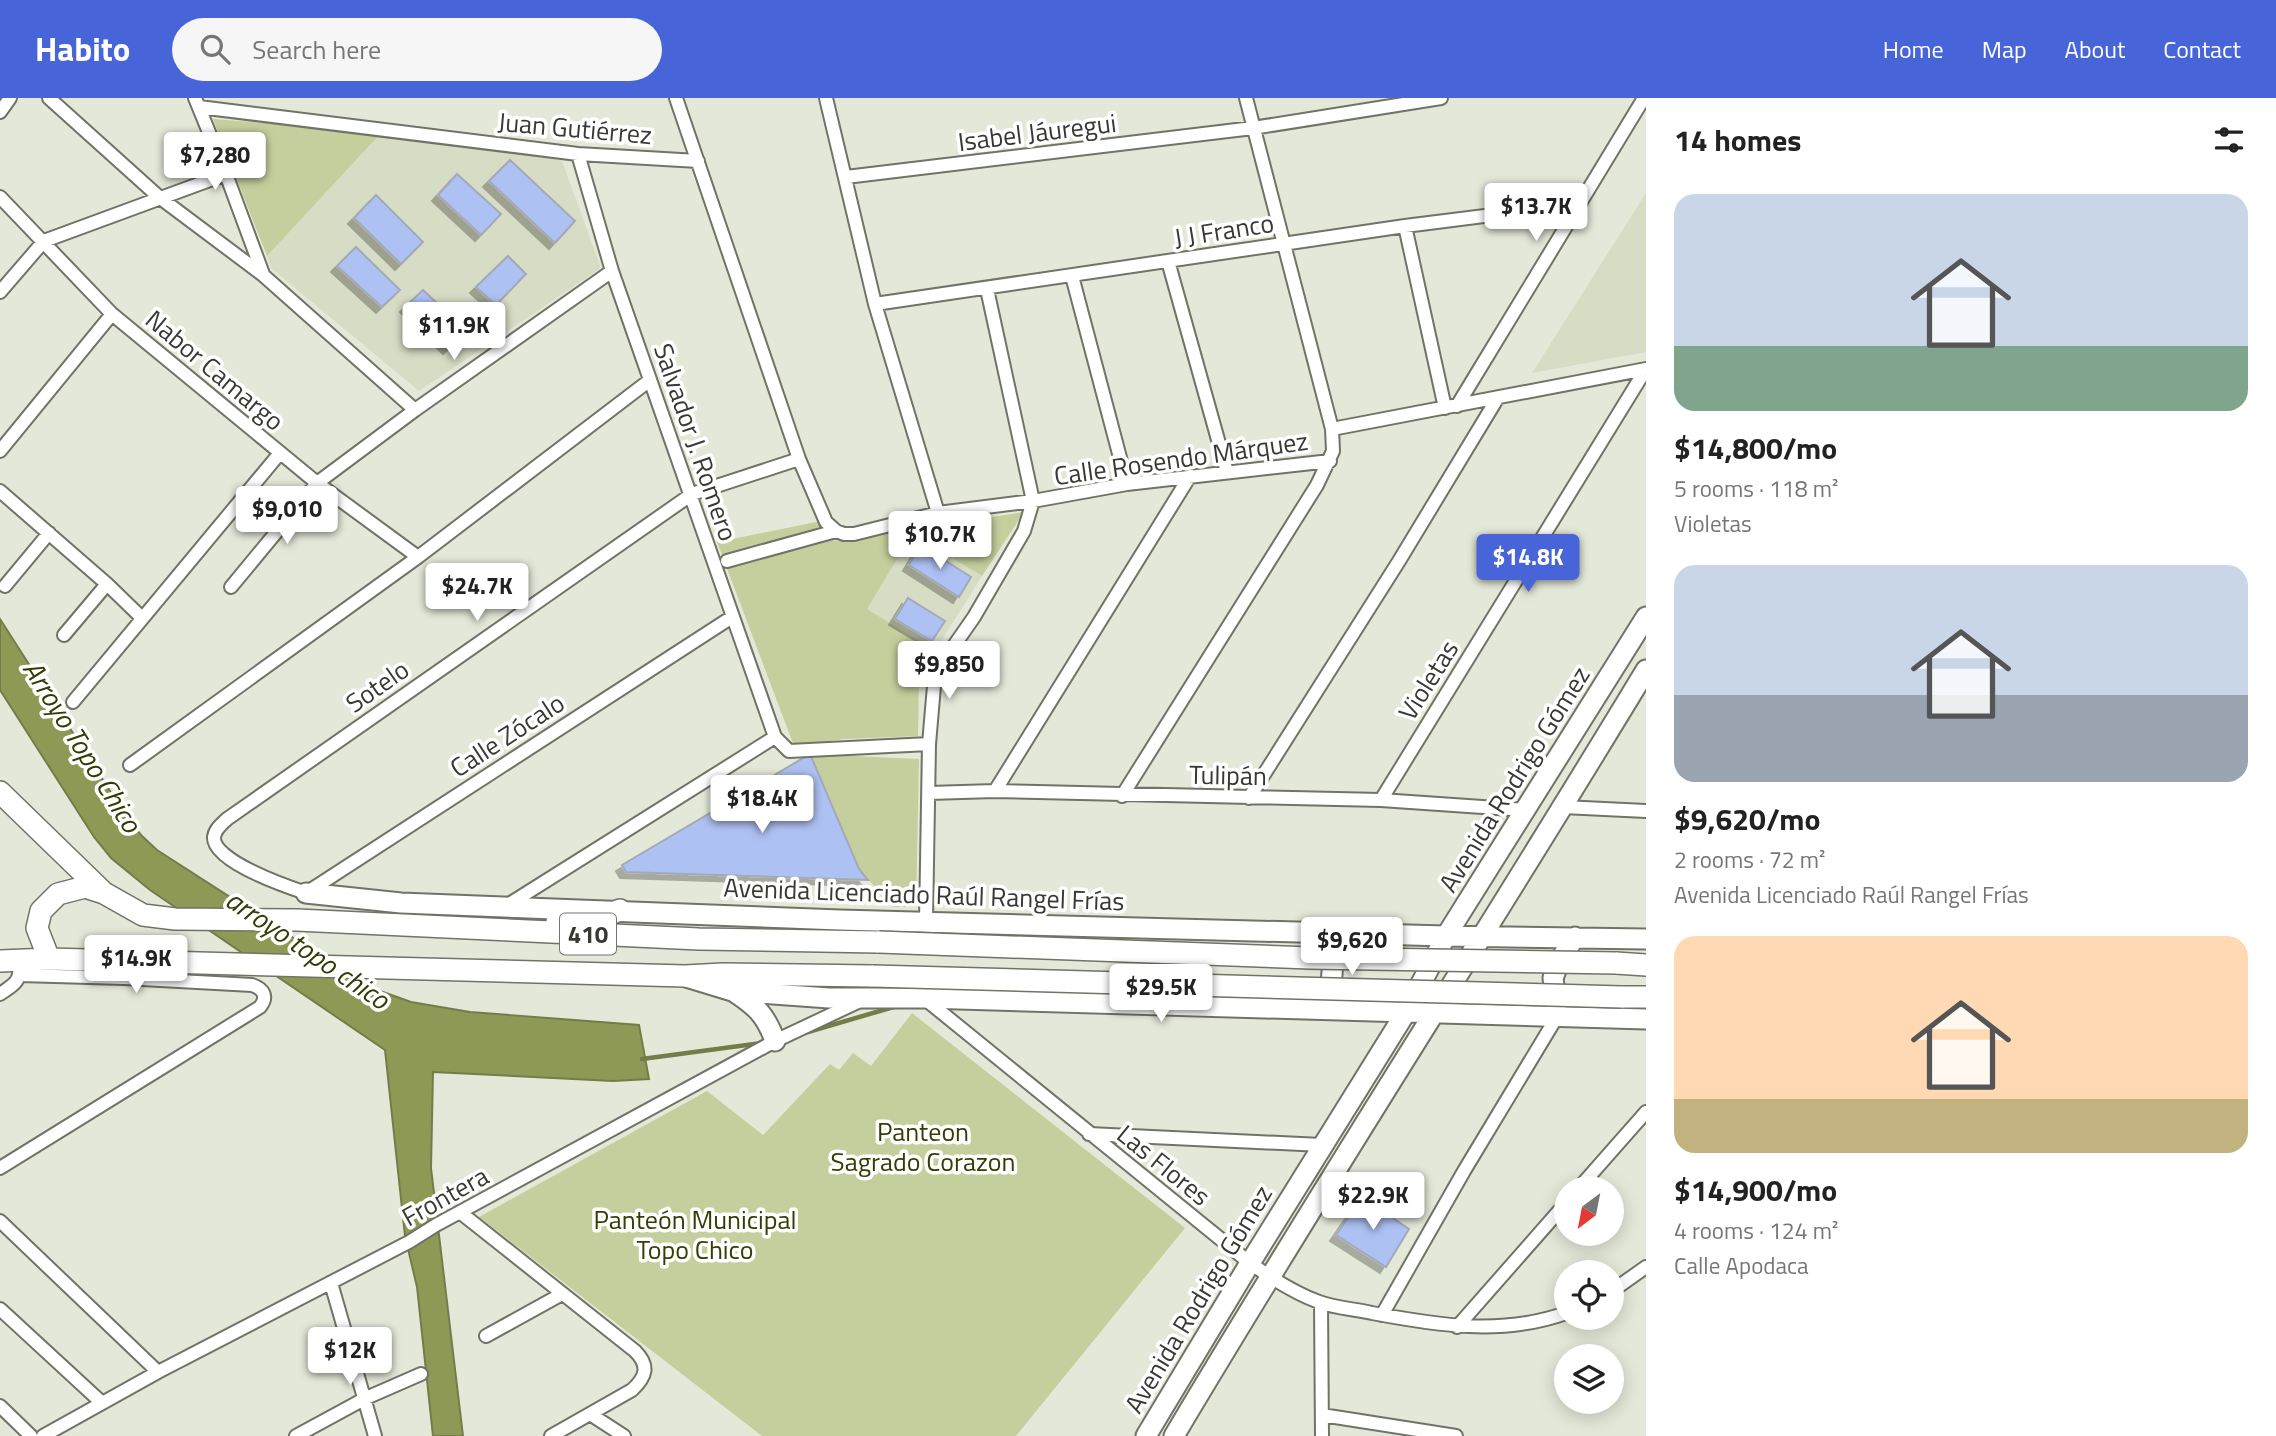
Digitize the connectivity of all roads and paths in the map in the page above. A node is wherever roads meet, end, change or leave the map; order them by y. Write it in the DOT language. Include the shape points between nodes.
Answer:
graph roads {
  1 [pos="10,98"];
  2 [pos="49,98"];
  3 [pos="676,98"];
  4 [pos="826,98"];
  5 [pos="1246,98"];
  6 [pos="1441,98"];
  7 [pos="1644,98"];
  8 [pos="197,102"];
  9 [pos="0,112"];
  10 [pos="1253,128"];
  11 [pos="578,154"];
  12 [pos="698,161"];
  13 [pos="226,174"];
  14 [pos="846,177"];
  15 [pos="0,197"];
  16 [pos="159,197"];
  17 [pos="1579,204"];
  18 [pos="1405,226"];
  19 [pos="44,241"];
  20 [pos="1282,244"];
  21 [pos="1168,261"];
  22 [pos="612,271"];
  23 [pos="263,275"];
  24 [pos="1072,275"];
  25 [pos="987,289"];
  26 [pos="0,292"];
  27 [pos="875,304"];
  28 [pos="112,314"];
  29 [pos="1646,369"];
  30 [pos="650,380"];
  31 [pos="1497,399"];
  32 [pos="1451,407"];
  33 [pos="415,410"];
  34 [pos="1332,429"];
  35 [pos="0,451"];
  36 [pos="280,453"];
  37 [pos="799,459"];
  38 [pos="1330,461"];
  39 [pos="1227,472"];
  40 [pos="1190,477"];
  41 [pos="317,483"];
  42 [pos="1127,484"];
  43 [pos="0,491"];
  44 [pos="692,494"];
  45 [pos="1033,501"];
  46 [pos="938,513"];
  47 [pos="831,526"];
  48 [pos="48,533"];
  49 [pos="418,557"];
  50 [pos="727,561"];
  51 [pos="107,584"];
  52 [pos="5,586"];
  53 [pos="231,587"];
  54 [pos="732,617"];
  55 [pos="1646,617"];
  56 [pos="142,618"];
  57 [pos="64,635"];
  58 [pos="1646,670"];
  59 [pos="72,702"];
  60 [pos="776,740"];
  61 [pos="929,744"];
  62 [pos="130,765"];
  63 [pos="995,791"];
  64 [pos="929,793"];
  65 [pos="1122,796"];
  66 [pos="1249,798"];
  67 [pos="1381,800"];
  68 [pos="3,801"];
  69 [pos="1563,807"];
  70 [pos="1526,810"];
  71 [pos="1646,811"];
  72 [pos="215,843"];
  73 [pos="104,893"];
  74 [pos="306,893"];
  75 [pos="506,906"];
  76 [pos="620,910"];
  77 [pos="926,922"];
  78 [pos="529,931"];
  79 [pos="1320,931"];
  80 [pos="1446,936"];
  81 [pos="1481,937"];
  82 [pos="1575,937"];
  83 [pos="1646,939"];
  84 [pos="49,959"];
  85 [pos="1646,965"];
  86 [pos="13,966"];
  87 [pos="685,976"];
  88 [pos="732,991"];
  89 [pos="0,994"];
  90 [pos="1646,997"];
  91 [pos="868,998"];
  92 [pos="924,998"];
  93 [pos="1310,1008"];
  94 [pos="1406,1012"];
  95 [pos="1434,1013"];
  96 [pos="1558,1015"];
  97 [pos="1646,1019"];
  98 [pos="775,1041"];
  99 [pos="1646,1112"];
  100 [pos="1089,1134"];
  101 [pos="1322,1145"];
  102 [pos="0,1168"];
  103 [pos="1590,1176"];
  104 [pos="461,1213"];
  105 [pos="1554,1217"];
  106 [pos="0,1221"];
  107 [pos="1250,1263"];
  108 [pos="1646,1267"];
  109 [pos="1269,1276"];
  110 [pos="331,1283"];
  111 [pos="1624,1283"];
  112 [pos="562,1294"];
  113 [pos="1321,1303"];
  114 [pos="0,1308"];
  115 [pos="1382,1315"];
  116 [pos="1554,1316"];
  117 [pos="1457,1327"];
  118 [pos="486,1336"];
  119 [pos="158,1372"];
  120 [pos="421,1374"];
  121 [pos="366,1398"];
  122 [pos="101,1402"];
  123 [pos="0,1406"];
  124 [pos="590,1414"];
  125 [pos="1322,1415"];
  126 [pos="31,1436"];
  127 [pos="43,1436"];
  128 [pos="296,1436"];
  129 [pos="375,1436"];
  130 [pos="551,1436"];
  131 [pos="624,1436"];
  132 [pos="1146,1436"];
  133 [pos="1174,1436"];
  134 [pos="1322,1436"];
  135 [pos="1456,1436"];
  1 -- 9 [label="street"];
  2 -- 16 [label="street"];
  3 -- 12 [label="street"];
  4 -- 14 [label="street"];
  5 -- 10 [label="street"];
  6 -- 10 [label="street, Isabel Jáuregui"];
  7 -- 17 [label="street"];
  8 -- 11 [label="street, Juan Gutiérrez"];
  8 -- 13 [label="street"];
  10 -- 14 [label="street, Isabel Jáuregui"];
  10 -- 20 [label="street"];
  11 -- 12 [label="street, Juan Gutiérrez"];
  11 -- 22 [label="street, Salvador J. Romero"];
  12 -- 37 [label="street"];
  13 -- 16 [label="street"];
  13 -- 23 [label="street"];
  14 -- 27 [label="street"];
  15 -- 19 [label="street, Nabor Camargo"];
  16 -- 19 [label="street"];
  16 -- 23 [label="street"];
  17 -- 18 [label="street, J J Franco"];
  17 -- 32 [label="street"];
  18 -- 20 [label="street, J J Franco"];
  18 -- 32 [label="street"];
  19 -- 26 [label="street"];
  19 -- 28 [label="street, Nabor Camargo"];
  20 -- 21 [label="street, J J Franco"];
  20 -- 34 [label="street"];
  21 -- 24 [label="street, J J Franco"];
  21 -- 39 [label="street"];
  22 -- 30 [label="street, Salvador J. Romero"];
  22 -- 33 [label="street"];
  23 -- 33 [label="street"];
  24 -- 25 [label="street, J J Franco"];
  24 -- 42 [label="street"];
  25 -- 27 [label="street, J J Franco"];
  25 -- 45 [label="street"];
  27 -- 46 [label="street"];
  28 -- 35 [label="street"];
  28 -- 36 [label="street, Nabor Camargo"];
  29 -- 31 [label="street, Calle Rosendo Márquez"];
  29 -- 67 [label="street, Violetas"];
  30 -- 44 [label="street, Salvador J. Romero"];
  30 -- 49 [label="street"];
  31 -- 32 [label="street, Calle Rosendo Márquez"];
  31 -- 66 [label="street"];
  32 -- 34 [label="street, Calle Rosendo Márquez"];
  33 -- 41 [label="street"];
  34 -- 38 [label="street, Calle Rosendo Márquez"];
  36 -- 41 [label="street, Nabor Camargo"];
  36 -- 56 [label="street"];
  37 -- 44 [label="street, Sotelo"];
  37 -- 47 [label="street"];
  38 -- 39 [label="street, Calle Rosendo Márquez"];
  38 -- 65 [label="street"];
  39 -- 40 [label="street, Calle Rosendo Márquez"];
  40 -- 42 [label="street, Calle Rosendo Márquez"];
  40 -- 63 [label="street"];
  41 -- 49 [label="street, Nabor Camargo"];
  41 -- 53 [label="street"];
  42 -- 45 [label="street, Calle Rosendo Márquez"];
  43 -- 48 [label="street"];
  44 -- 54 [label="street, Salvador J. Romero"];
  44 -- 72 [label="street, Sotelo" via="227,819 217,829"];
  45 -- 46 [label="street, Calle Rosendo Márquez"];
  45 -- 61 [label="street" via="1024,531 941,667 934,685"];
  46 -- 47 [label="street, Calle Rosendo Márquez" via="854,534"];
  47 -- 50 [label="street, Calle Rosendo Márquez"];
  48 -- 51 [label="street"];
  48 -- 52 [label="street"];
  49 -- 62 [label="street"];
  51 -- 56 [label="street"];
  51 -- 57 [label="street"];
  54 -- 60 [label="street, Salvador J. Romero"];
  54 -- 74 [label="street, Calle Zócalo"];
  55 -- 70 [label="street, Avenida Rodrigo Gómez"];
  56 -- 59 [label="street"];
  58 -- 69 [label="street, Avenida Rodrigo Gómez"];
  60 -- 61 [label="street" via="789,751 808,752"];
  60 -- 75 [label="street"];
  61 -- 64 [label="street"];
  63 -- 64 [label="street, Tulipán"];
  63 -- 65 [label="street, Tulipán"];
  64 -- 77 [label="street"];
  65 -- 66 [label="street, Tulipán"];
  66 -- 67 [label="street, Tulipán"];
  67 -- 70 [label="street, Tulipán"];
  68 -- 73 [label="main road, 410"];
  69 -- 71 [label="street"];
  69 -- 81 [label="street, Avenida Rodrigo Gómez"];
  70 -- 80 [label="street, Avenida Rodrigo Gómez"];
  72 -- 74 [label="street, Avenida Licenciado Raúl Rangel Frías" via="275,884"];
  73 -- 78 [label="main road, 410" via="143,915 174,919 298,919"];
  73 -- 84 [label="main road" via="85,887 68,890 46,904 37,928"];
  74 -- 75 [label="street, Avenida Licenciado Raúl Rangel Frías" via="401,903"];
  75 -- 76 [label="street, Avenida Licenciado Raúl Rangel Frías"];
  76 -- 77 [label="street, Avenida Licenciado Raúl Rangel Frías"];
  76 -- 78 [label="main road" via="602,918 557,922"];
  77 -- 79 [label="street, Avenida Licenciado Raúl Rangel Frías"];
  78 -- 85 [label="main road, 410, bridge"];
  79 -- 80 [label="street, Avenida Licenciado Raúl Rangel Frías"];
  79 -- 93 [label="street" via="1331,949 1332,977 1321,1001"];
  80 -- 81 [label="street, Avenida Licenciado Raúl Rangel Frías"];
  80 -- 94 [label="street, Avenida Rodrigo Gómez"];
  81 -- 82 [label="street, Avenida Licenciado Raúl Rangel Frías"];
  81 -- 95 [label="street, Avenida Rodrigo Gómez"];
  82 -- 83 [label="street, Avenida Licenciado Raúl Rangel Frías"];
  82 -- 96 [label="street" via="1553,978"];
  84 -- 86 [label="main road, 410"];
  84 -- 87 [label="main road, 410"];
  86 -- 89 [label="street" via="16,983"];
  86 -- 102 [label="street" via="252,985 265,994 265,1001"];
  87 -- 88 [label="street"];
  87 -- 90 [label="main road, 410, bridge" via="873,976"];
  88 -- 91 [label="street"];
  88 -- 98 [label="street" via="764,1017"];
  91 -- 92 [label="street"];
  91 -- 98 [label="street, Frontera"];
  92 -- 93 [label="street"];
  92 -- 100 [label="street, Las Flores"];
  93 -- 94 [label="street"];
  94 -- 95 [label="street"];
  94 -- 101 [label="street, Avenida Rodrigo Gómez"];
  95 -- 96 [label="street"];
  95 -- 109 [label="street, Avenida Rodrigo Gómez"];
  96 -- 97 [label="street"];
  96 -- 115 [label="street"];
  98 -- 104 [label="street, Frontera"];
  99 -- 103 [label="street"];
  100 -- 101 [label="street"];
  100 -- 107 [label="street, Las Flores"];
  101 -- 107 [label="street, Avenida Rodrigo Gómez"];
  104 -- 110 [label="street, Frontera"];
  104 -- 112 [label="street"];
  105 -- 117 [label="street"];
  106 -- 119 [label="street"];
  107 -- 109 [label="street, Las Flores"];
  107 -- 132 [label="street, Avenida Rodrigo Gómez"];
  108 -- 111 [label="street"];
  109 -- 113 [label="street, Las Flores"];
  109 -- 133 [label="street, Avenida Rodrigo Gómez"];
  110 -- 119 [label="street, Frontera"];
  110 -- 121 [label="street"];
  112 -- 118 [label="street"];
  112 -- 124 [label="street" via="640,1357 646,1370 632,1390"];
  113 -- 115 [label="street, Las Flores"];
  113 -- 125 [label="street"];
  114 -- 122 [label="street"];
  115 -- 117 [label="street, Las Flores"];
  116 -- 117 [label="street, Las Flores" via="1527,1324"];
  119 -- 122 [label="street, Frontera"];
  120 -- 121 [label="street"];
  121 -- 128 [label="street"];
  121 -- 129 [label="street"];
  122 -- 127 [label="street, Frontera"];
  123 -- 126 [label="street"];
  124 -- 130 [label="street"];
  124 -- 131 [label="street"];
  125 -- 134 [label="street"];
  125 -- 135 [label="street"];
}
